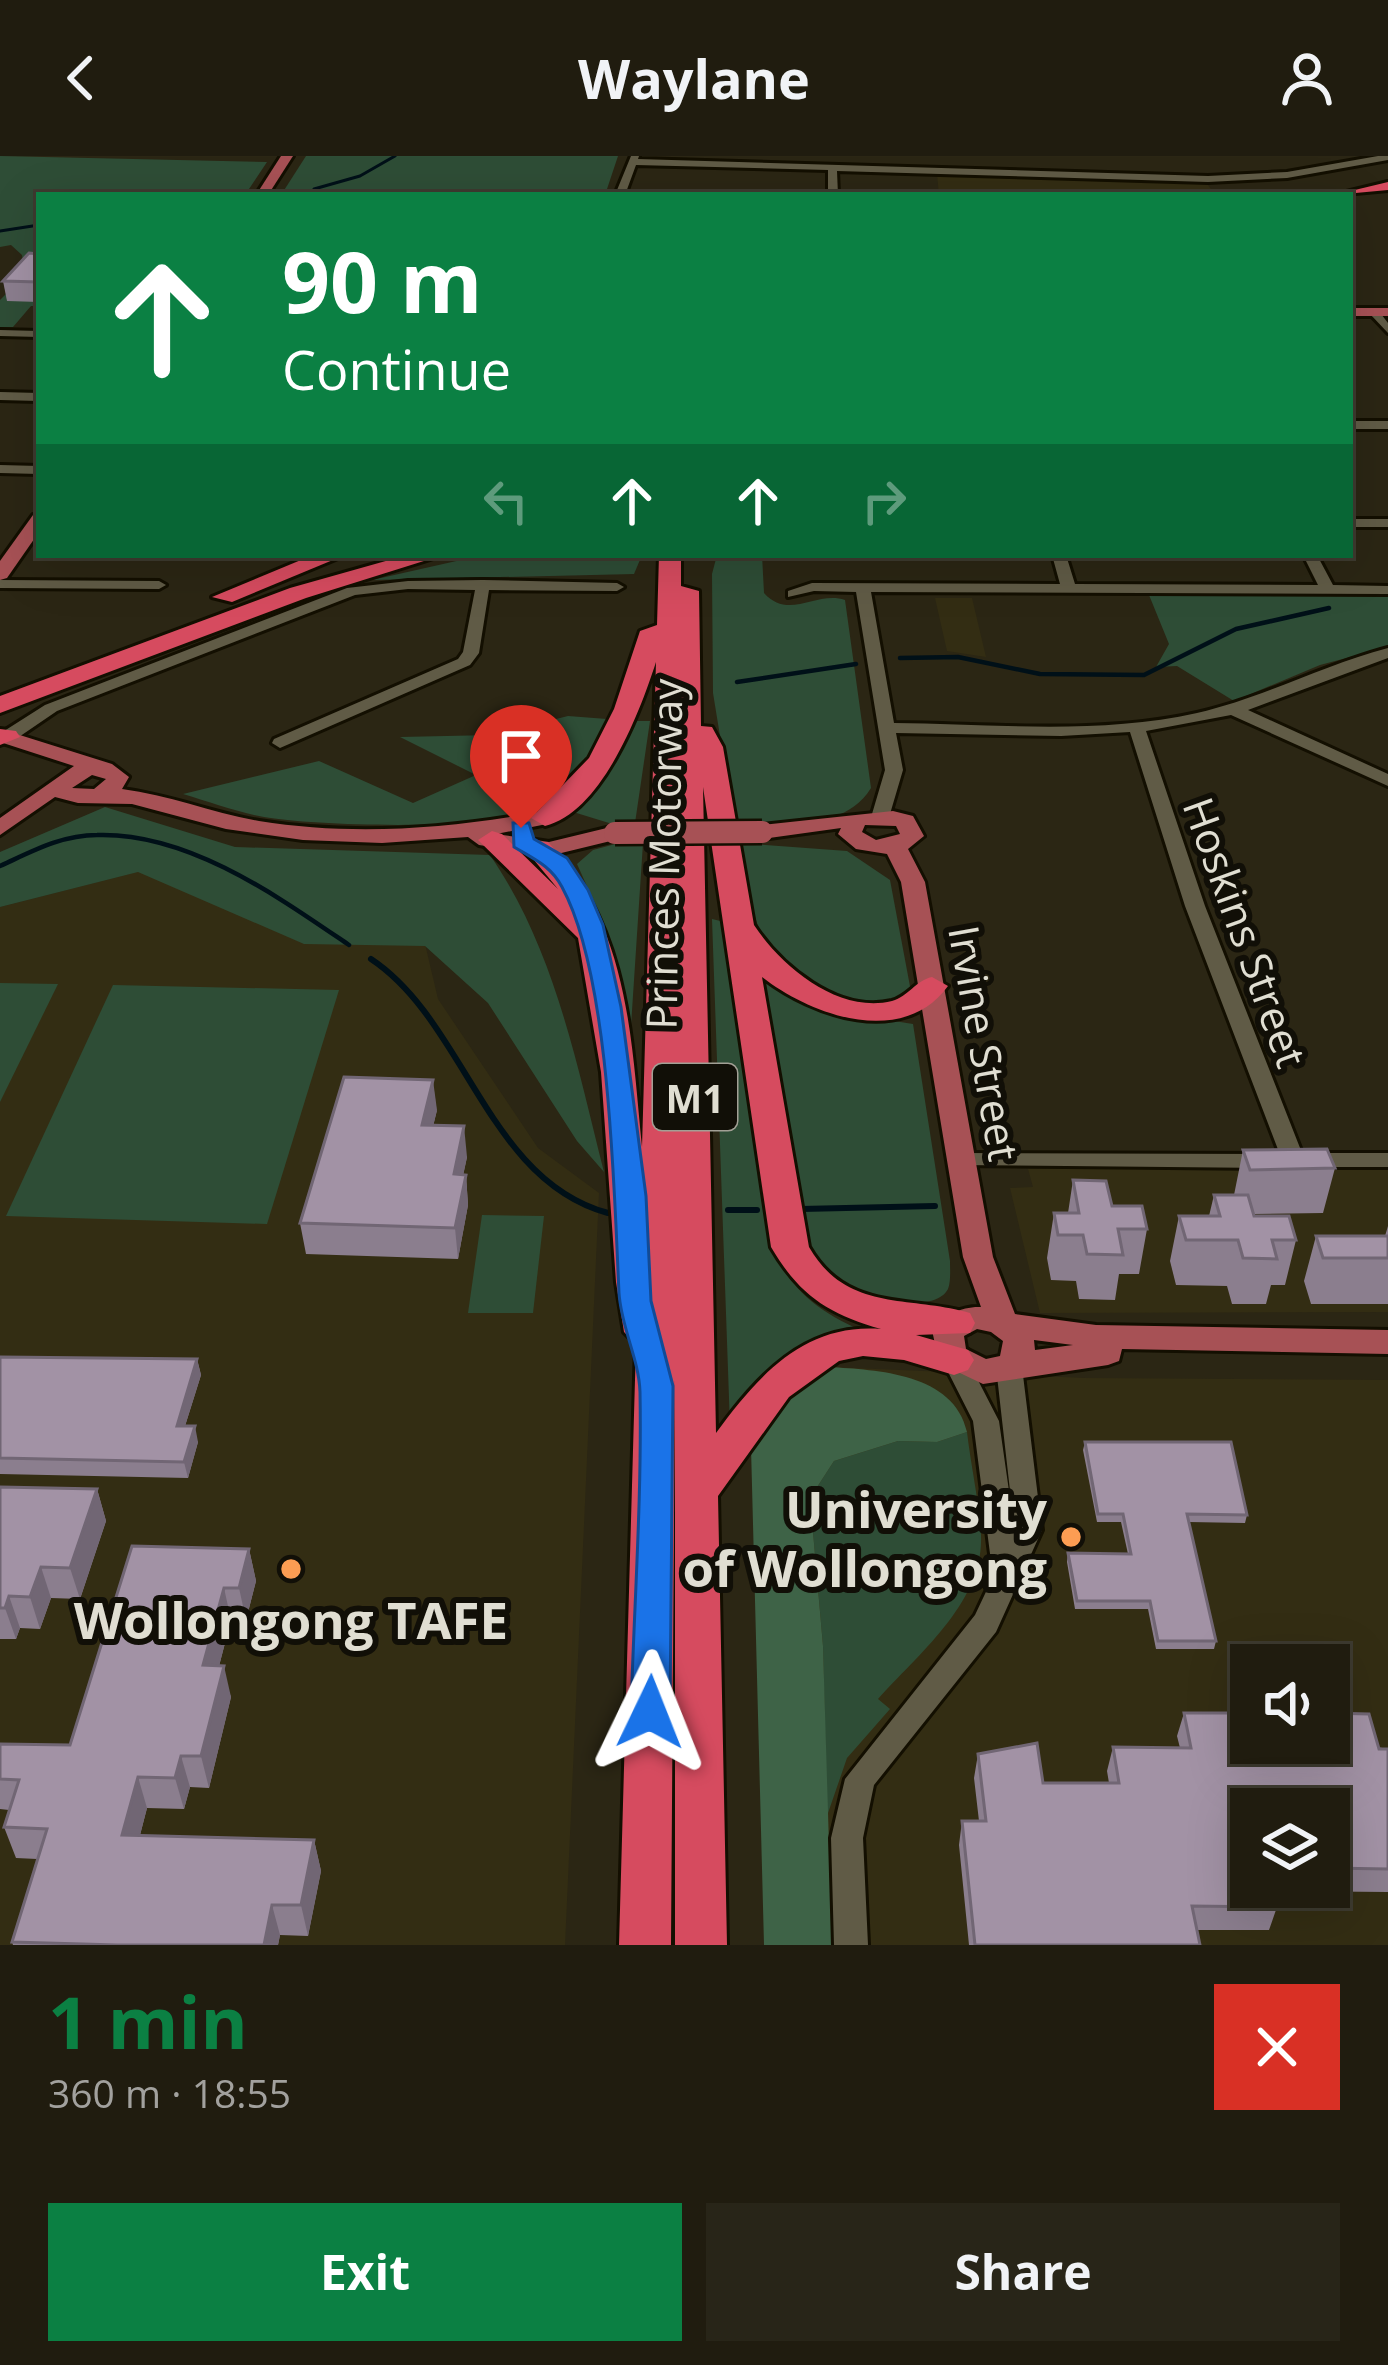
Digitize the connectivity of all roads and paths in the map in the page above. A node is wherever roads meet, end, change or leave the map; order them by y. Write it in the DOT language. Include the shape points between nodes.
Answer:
graph roads {
  1 [pos="287,156"];
  2 [pos="1388,157"];
  3 [pos="634,159"];
  4 [pos="832,167"];
  5 [pos="1388,190"];
  6 [pos="264,192"];
  7 [pos="621,192"];
  8 [pos="833,192"];
  9 [pos="1353,194"];
  10 [pos="1353,201"];
  11 [pos="1381,312"];
  12 [pos="1388,330"];
  13 [pos="0,333"];
  14 [pos="36,334"];
  15 [pos="0,396"];
  16 [pos="36,397"];
  17 [pos="1353,425"];
  18 [pos="1388,425"];
  19 [pos="0,469"];
  20 [pos="36,470"];
  21 [pos="36,523"];
  22 [pos="1353,523"];
  23 [pos="1388,523"];
  24 [pos="327,558"];
  25 [pos="390,558"];
  26 [pos="421,558"];
  27 [pos="1060,558"];
  28 [pos="1312,558"];
  29 [pos="675,561"];
  30 [pos="0,574"];
  31 [pos="0,584"];
  32 [pos="483,584"];
  33 [pos="159,585"];
  34 [pos="617,587"];
  35 [pos="862,588"];
  36 [pos="1069,589"];
  37 [pos="1328,589"];
  38 [pos="1388,590"];
  39 [pos="793,594"];
  40 [pos="1388,653"];
  41 [pos="3,695"];
  42 [pos="691,706"];
  43 [pos="1232,710"];
  44 [pos="1136,726"];
  45 [pos="888,728"];
  46 [pos="4,737"];
  47 [pos="280,743"];
  48 [pos="43,750"];
  49 [pos="109,770"];
  50 [pos="59,782"];
  51 [pos="1388,782"];
  52 [pos="98,795"];
  53 [pos="160,802"];
  54 [pos="881,814"];
  55 [pos="856,820"];
  56 [pos="0,831"];
  57 [pos="775,832"];
  58 [pos="421,833"];
  59 [pos="548,833"];
  60 [pos="492,840"];
  61 [pos="868,846"];
  62 [pos="895,847"];
  63 [pos="736,922"];
  64 [pos="598,964"];
  65 [pos="932,986"];
  66 [pos="963,1160"];
  67 [pos="1293,1160"];
  68 [pos="1388,1160"];
  69 [pos="978,1257"];
  70 [pos="1004,1324"];
  71 [pos="958,1341"];
  72 [pos="1388,1342"];
  73 [pos="1388,1355"];
  74 [pos="1010,1366"];
  75 [pos="657,1386"];
  76 [pos="700,1488"];
  77 [pos="1007,1577"];
  78 [pos="645,1945"];
  79 [pos="701,1945"];
  80 [pos="851,1945"];
  1 -- 6 [label="main road"];
  2 -- 4 [label="street" via="1208,179"];
  3 -- 4 [label="street"];
  3 -- 7 [label="street"];
  4 -- 8 [label="street"];
  5 -- 9 [label="highway"];
  5 -- 10 [label="highway"];
  11 -- 12 [label="street"];
  13 -- 14 [label="street"];
  15 -- 16 [label="street"];
  17 -- 18 [label="street"];
  19 -- 20 [label="street"];
  21 -- 30 [label="main road"];
  22 -- 23 [label="street"];
  24 -- 41 [label="highway"];
  25 -- 41 [label="highway"];
  26 -- 41 [label="highway" via="298,592"];
  27 -- 36 [label="street"];
  28 -- 37 [label="street"];
  29 -- 42 [label="highway, Princes Motorway / M1"];
  29 -- 59 [label="highway" via="635,696"];
  29 -- 75 [label="highway, Princes Motorway / M1"];
  31 -- 33 [label="street"];
  32 -- 34 [label="street"];
  32 -- 46 [label="street" via="352,591 51,708"];
  32 -- 47 [label="street" via="464,662"];
  35 -- 36 [label="street"];
  35 -- 39 [label="street"];
  35 -- 45 [label="street"];
  36 -- 37 [label="street"];
  37 -- 38 [label="street"];
  40 -- 43 [label="street"];
  42 -- 63 [label="highway" via="710,748"];
  42 -- 76 [label="highway, Princes Motorway / M1"];
  43 -- 44 [label="street"];
  43 -- 51 [label="street"];
  44 -- 45 [label="street"];
  44 -- 67 [label="street, Hoskins Street"];
  45 -- 54 [label="street" via="894,770"];
  46 -- 48 [label="main road"];
  48 -- 49 [label="main road"];
  48 -- 50 [label="main road"];
  49 -- 50 [label="main road" via="80,770"];
  49 -- 52 [label="main road" via="117,783"];
  49 -- 53 [label="main road"];
  50 -- 52 [label="main road" via="69,796"];
  50 -- 56 [label="main road"];
  52 -- 53 [label="main road"];
  52 -- 56 [label="main road"];
  53 -- 58 [label="main road" via="272,829"];
  54 -- 55 [label="main road"];
  54 -- 62 [label="main road, Irvine Street" via="913,831"];
  55 -- 57 [label="main road"];
  55 -- 61 [label="main road" via="850,834"];
  57 -- 59 [label="main road, bridge"];
  57 -- 61 [label="main road"];
  58 -- 59 [label="main road"];
  58 -- 60 [label="main road"];
  59 -- 60 [label="main road"];
  59 -- 64 [label="highway"];
  60 -- 64 [label="highway" via="571,913"];
  61 -- 62 [label="main road"];
  62 -- 65 [label="main road, Irvine Street" via="913,882"];
  63 -- 65 [label="highway" via="777,973 828,999 893,1012 913,1007"];
  63 -- 71 [label="highway" via="784,1231 796,1263 852,1308"];
  64 -- 75 [label="highway" via="631,1196 635,1301"];
  65 -- 66 [label="main road, Irvine Street"];
  66 -- 67 [label="street"];
  66 -- 69 [label="main road, Irvine Street"];
  67 -- 68 [label="street"];
  69 -- 70 [label="main road, Irvine Street"];
  69 -- 71 [label="main road, Irvine Street"];
  70 -- 71 [label="main road"];
  70 -- 72 [label="main road" via="1096,1337"];
  70 -- 74 [label="main road, Irvine Street" via="1021,1347"];
  71 -- 74 [label="main road" via="983,1372"];
  71 -- 76 [label="highway" via="871,1341 808,1356 779,1379"];
  71 -- 77 [label="street" via="986,1421"];
  73 -- 74 [label="main road" via="1096,1353"];
  74 -- 77 [label="street" via="1029,1507"];
  75 -- 78 [label="highway, Princes Motorway / M1"];
  76 -- 79 [label="highway, Princes Motorway / M1"];
  77 -- 80 [label="street" via="986,1623 860,1779 847,1838"];
}
